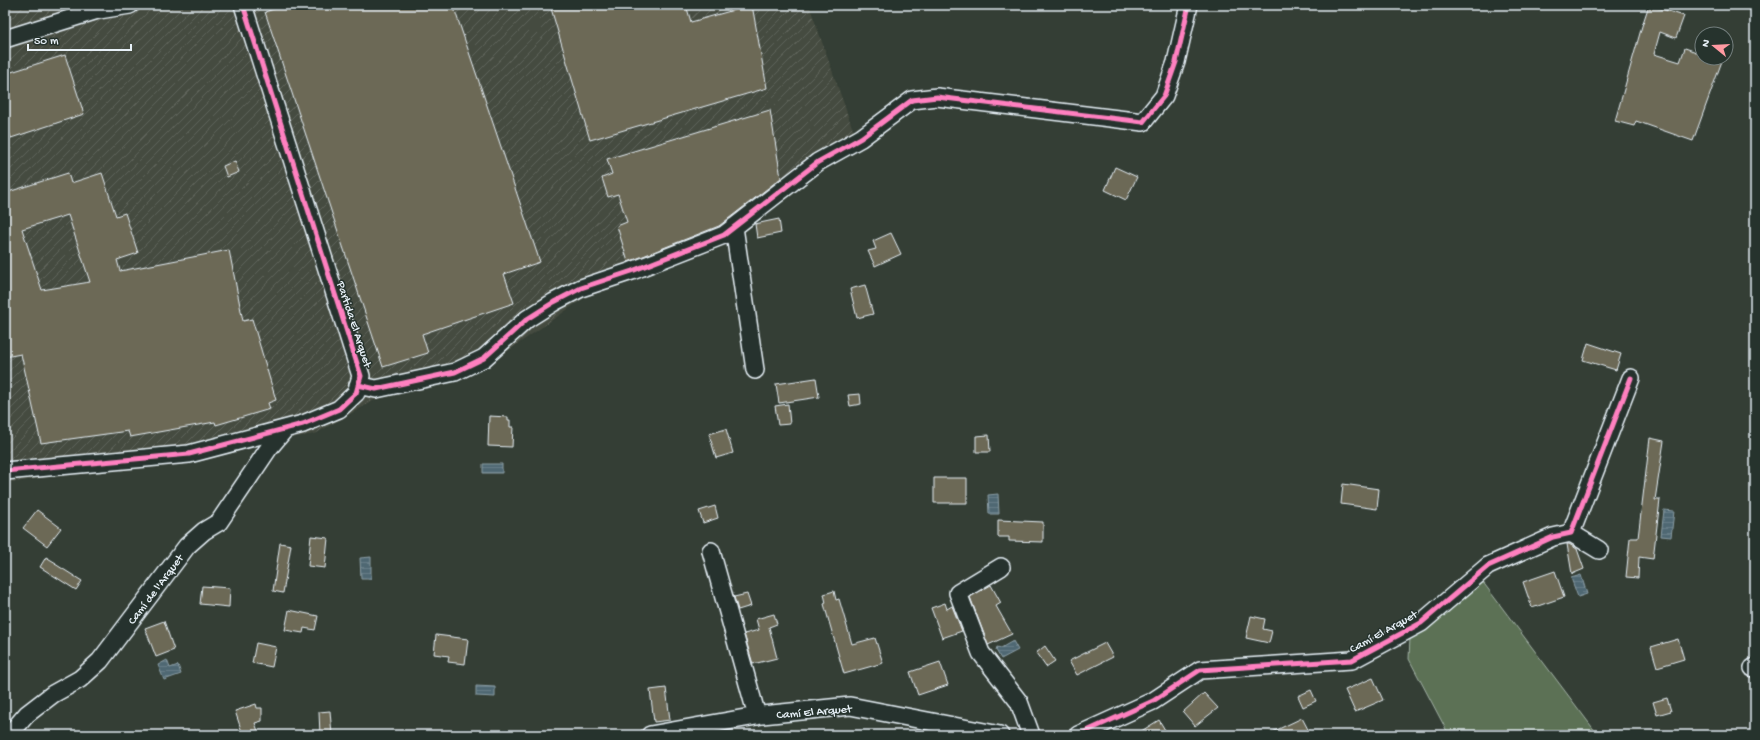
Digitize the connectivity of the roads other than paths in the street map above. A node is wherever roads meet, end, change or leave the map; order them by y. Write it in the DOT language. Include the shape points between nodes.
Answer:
graph roads {
  1 [pos="130,5"];
  2 [pos="243,5"];
  3 [pos="1189,5"];
  4 [pos="104,7"];
  5 [pos="5,39"];
  6 [pos="734,227"];
  7 [pos="755,370"];
  8 [pos="1631,378"];
  9 [pos="358,385"];
  10 [pos="285,429"];
  11 [pos="5,471"];
  12 [pos="1571,533"];
  13 [pos="1599,550"];
  14 [pos="711,551"];
  15 [pos="1001,567"];
  16 [pos="757,716"];
  17 [pos="9,735"];
  18 [pos="650,735"];
  19 [pos="1000,735"];
  20 [pos="1031,735"];
  21 [pos="1078,735"];
  1 -- 4 [label="street"];
  2 -- 9 [label="street, Partida El Arquet" via="361,376"];
  3 -- 6 [label="street" via="1176,62 1164,96 1143,122 937,97 912,100 861,138 818,162"];
  4 -- 5 [label="street"];
  6 -- 7 [label="street"];
  6 -- 9 [label="street" via="724,235 581,288 554,302 527,319 484,358 455,372 376,389"];
  8 -- 12 [label="street"];
  9 -- 10 [label="street, Partida El Arquet" via="356,393 339,409"];
  10 -- 11 [label="street, Partida El Arquet" via="189,454"];
  10 -- 17 [label="street, Camí de l'Arquet" via="269,448 219,522 187,546 100,661 80,679 53,694 27,714"];
  12 -- 13 [label="street"];
  12 -- 21 [label="street, Camí El Arquet" via="1553,538 1488,566 1421,623 1352,660 1200,670 1153,701"];
  14 -- 16 [label="street"];
  15 -- 20 [label="street" via="958,593 981,654 1019,702"];
  16 -- 18 [label="street, Camí El Arquet"];
  16 -- 19 [label="street, Camí El Arquet" via="850,706"];
}
